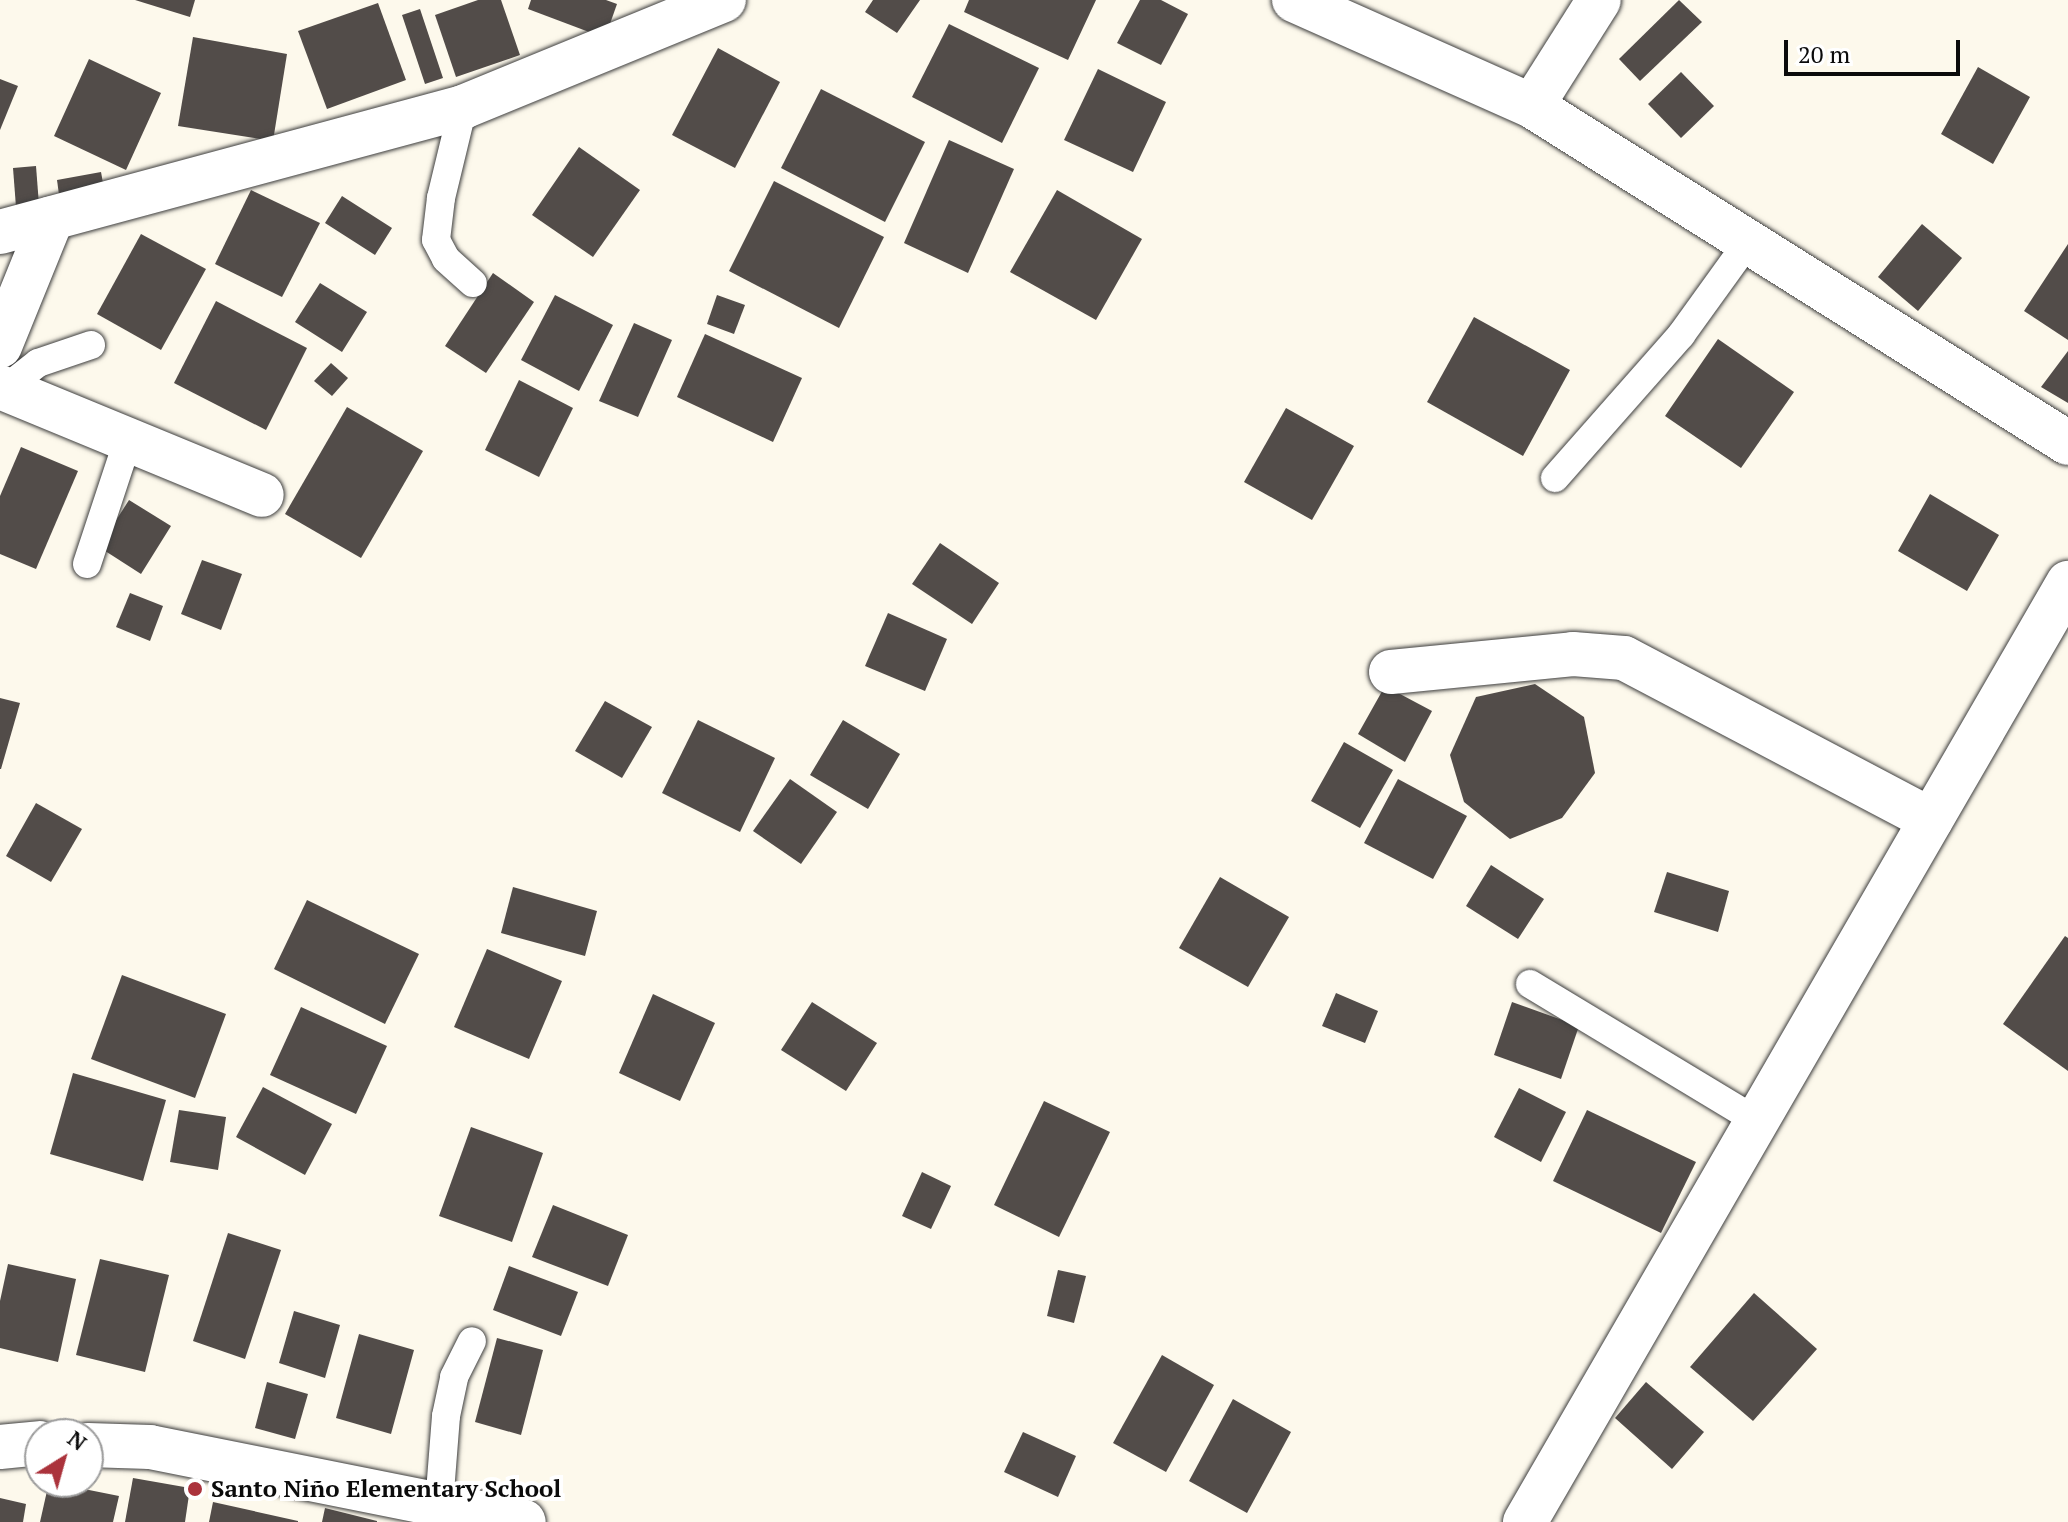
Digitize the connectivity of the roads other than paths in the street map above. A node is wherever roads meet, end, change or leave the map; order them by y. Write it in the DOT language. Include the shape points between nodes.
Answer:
graph roads {
  1 [pos="724,0"];
  2 [pos="1294,0"];
  3 [pos="1599,0"];
  4 [pos="1532,106"];
  5 [pos="463,107"];
  6 [pos="52,218"];
  7 [pos="0,232"];
  8 [pos="1748,242"];
  9 [pos="473,283"];
  10 [pos="91,345"];
  11 [pos="0,346"];
  12 [pos="2,388"];
  13 [pos="128,440"];
  14 [pos="2068,443"];
  15 [pos="1555,478"];
  16 [pos="262,495"];
  17 [pos="87,564"];
  18 [pos="2068,583"];
  19 [pos="1391,672"];
  20 [pos="1931,820"];
  21 [pos="1530,984"];
  22 [pos="1757,1121"];
  23 [pos="472,1341"];
  24 [pos="24,1445"];
  25 [pos="104,1446"];
  26 [pos="0,1447"];
  27 [pos="439,1505"];
  28 [pos="524,1522"];
  29 [pos="1525,1522"];
  1 -- 5 [label="street"];
  2 -- 4 [label="street"];
  3 -- 4 [label="street"];
  4 -- 8 [label="street"];
  5 -- 6 [label="street"];
  5 -- 9 [label="lane" via="436,240 446,259"];
  6 -- 7 [label="street"];
  6 -- 11 [label="street"];
  8 -- 14 [label="street"];
  8 -- 15 [label="lane" via="1681,335"];
  10 -- 12 [label="lane" via="38,363"];
  12 -- 13 [label="street"];
  13 -- 16 [label="street"];
  13 -- 17 [label="lane"];
  18 -- 20 [label="street"];
  19 -- 20 [label="street" via="1573,654 1624,658"];
  20 -- 22 [label="street"];
  21 -- 22 [label="lane"];
  22 -- 29 [label="street"];
  23 -- 27 [label="lane" via="451,1390"];
  24 -- 26 [label="street"];
  25 -- 27 [label="street" via="150,1447"];
  27 -- 28 [label="street"];
}
